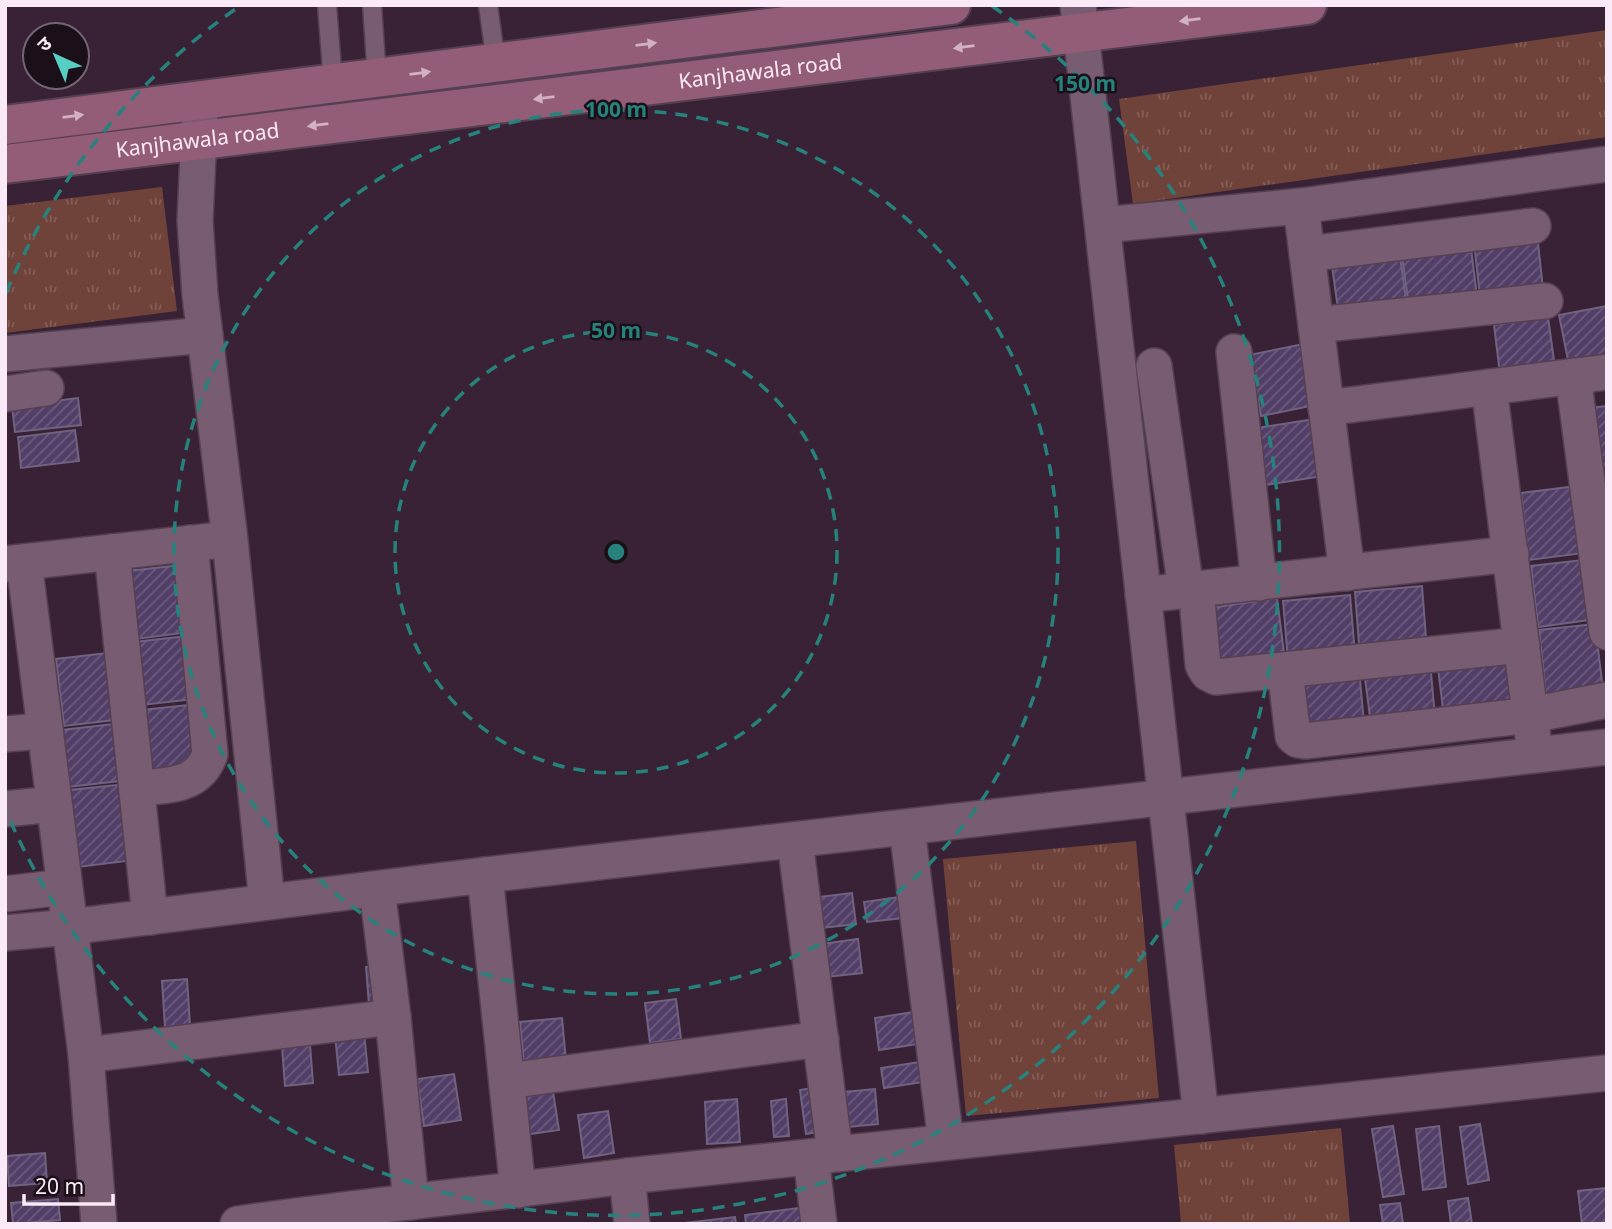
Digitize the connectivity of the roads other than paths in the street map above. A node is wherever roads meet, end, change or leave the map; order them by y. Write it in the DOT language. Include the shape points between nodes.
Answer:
graph roads {
  1 [pos="327,5"];
  2 [pos="372,5"];
  3 [pos="488,5"];
  4 [pos="951,5"];
  5 [pos="1307,5"];
  6 [pos="1080,19"];
  7 [pos="496,63"];
  8 [pos="377,78"];
  9 [pos="333,83"];
  10 [pos="201,100"];
  11 [pos="5,125"];
  12 [pos="198,139"];
  13 [pos="5,164"];
  14 [pos="1607,164"];
  15 [pos="1301,206"];
  16 [pos="1103,225"];
  17 [pos="1533,226"];
  18 [pos="1307,254"];
  19 [pos="1545,301"];
  20 [pos="1316,326"];
  21 [pos="205,335"];
  22 [pos="1234,352"];
  23 [pos="5,355"];
  24 [pos="1154,366"];
  25 [pos="1590,374"];
  26 [pos="1489,387"];
  27 [pos="46,388"];
  28 [pos="5,394"];
  29 [pos="1326,408"];
  30 [pos="230,540"];
  31 [pos="190,543"];
  32 [pos="112,552"];
  33 [pos="1510,554"];
  34 [pos="15,563"];
  35 [pos="1347,573"];
  36 [pos="1259,583"];
  37 [pos="1191,589"];
  38 [pos="1143,596"];
  39 [pos="1606,627"];
  40 [pos="1522,645"];
  41 [pos="1285,670"];
  42 [pos="1607,700"];
  43 [pos="1531,715"];
  44 [pos="44,731"];
  45 [pos="5,734"];
  46 [pos="1607,747"];
  47 [pos="1535,755"];
  48 [pos="137,789"];
  49 [pos="1165,798"];
  50 [pos="54,804"];
  51 [pos="5,809"];
  52 [pos="907,828"];
  53 [pos="795,841"];
  54 [pos="485,876"];
  55 [pos="64,887"];
  56 [pos="377,889"];
  57 [pos="5,894"];
  58 [pos="267,902"];
  59 [pos="150,917"];
  60 [pos="69,927"];
  61 [pos="5,933"];
  62 [pos="393,1017"];
  63 [pos="821,1039"];
  64 [pos="86,1055"];
  65 [pos="1607,1073"];
  66 [pos="507,1081"];
  67 [pos="1201,1116"];
  68 [pos="946,1142"];
  69 [pos="823,1155"];
  70 [pos="627,1176"];
  71 [pos="518,1190"];
  72 [pos="411,1202"];
  73 [pos="306,1219"];
  74 [pos="99,1224"];
  75 [pos="238,1224"];
  76 [pos="632,1224"];
  77 [pos="819,1224"];
  1 -- 9 [label="lane"];
  2 -- 8 [label="lane"];
  3 -- 7 [label="lane"];
  7 -- 4 [label="main road, Kanjhawala road, one-way"];
  5 -- 6 [label="main road, Kanjhawala road, one-way"];
  6 -- 12 [label="main road, Kanjhawala road, one-way"];
  6 -- 16 [label="street"];
  8 -- 7 [label="main road, Kanjhawala road, one-way"];
  8 -- 9 [label="main road, Kanjhawala road"];
  9 -- 10 [label="main road, Kanjhawala road"];
  11 -- 10 [label="main road, Kanjhawala road, one-way"];
  10 -- 12 [label="street"];
  12 -- 13 [label="main road, Kanjhawala road"];
  12 -- 21 [label="street" via="195,221"];
  14 -- 15 [label="street"];
  15 -- 16 [label="street"];
  15 -- 18 [label="street"];
  16 -- 38 [label="street"];
  17 -- 18 [label="street"];
  18 -- 20 [label="street"];
  19 -- 20 [label="street"];
  20 -- 29 [label="street"];
  21 -- 23 [label="street"];
  21 -- 30 [label="street"];
  22 -- 36 [label="street"];
  24 -- 37 [label="street"];
  25 -- 26 [label="street"];
  25 -- 39 [label="street"];
  26 -- 29 [label="street"];
  26 -- 33 [label="street"];
  27 -- 28 [label="street"];
  29 -- 35 [label="street"];
  30 -- 31 [label="street"];
  30 -- 58 [label="street"];
  31 -- 32 [label="street"];
  31 -- 48 [label="street" via="211,754 195,777"];
  32 -- 34 [label="street"];
  32 -- 48 [label="street"];
  33 -- 35 [label="street"];
  33 -- 40 [label="street"];
  34 -- 44 [label="street"];
  35 -- 36 [label="street"];
  36 -- 37 [label="street"];
  37 -- 38 [label="street"];
  37 -- 41 [label="street" via="1208,673 1216,677"];
  38 -- 49 [label="street"];
  40 -- 41 [label="street"];
  40 -- 43 [label="street"];
  41 -- 43 [label="street" via="1293,736 1298,740"];
  42 -- 43 [label="street"];
  43 -- 47 [label="street"];
  44 -- 45 [label="street"];
  44 -- 50 [label="street"];
  46 -- 47 [label="street"];
  47 -- 49 [label="street"];
  48 -- 59 [label="street"];
  49 -- 52 [label="street"];
  49 -- 67 [label="street"];
  50 -- 51 [label="street"];
  50 -- 55 [label="street"];
  52 -- 53 [label="street"];
  52 -- 68 [label="street"];
  53 -- 54 [label="street"];
  53 -- 63 [label="street"];
  54 -- 56 [label="street"];
  54 -- 66 [label="street"];
  55 -- 57 [label="street"];
  55 -- 60 [label="street"];
  56 -- 58 [label="street"];
  56 -- 62 [label="street"];
  58 -- 59 [label="street"];
  59 -- 60 [label="street"];
  60 -- 61 [label="street"];
  60 -- 64 [label="street"];
  62 -- 64 [label="street"];
  62 -- 72 [label="street"];
  63 -- 66 [label="street"];
  63 -- 69 [label="street"];
  64 -- 74 [label="street"];
  65 -- 67 [label="street"];
  66 -- 71 [label="street"];
  67 -- 68 [label="street"];
  68 -- 69 [label="street"];
  69 -- 70 [label="street"];
  69 -- 77 [label="street"];
  70 -- 71 [label="street"];
  70 -- 76 [label="street"];
  71 -- 72 [label="street"];
  72 -- 73 [label="street"];
  73 -- 75 [label="street"];
}
